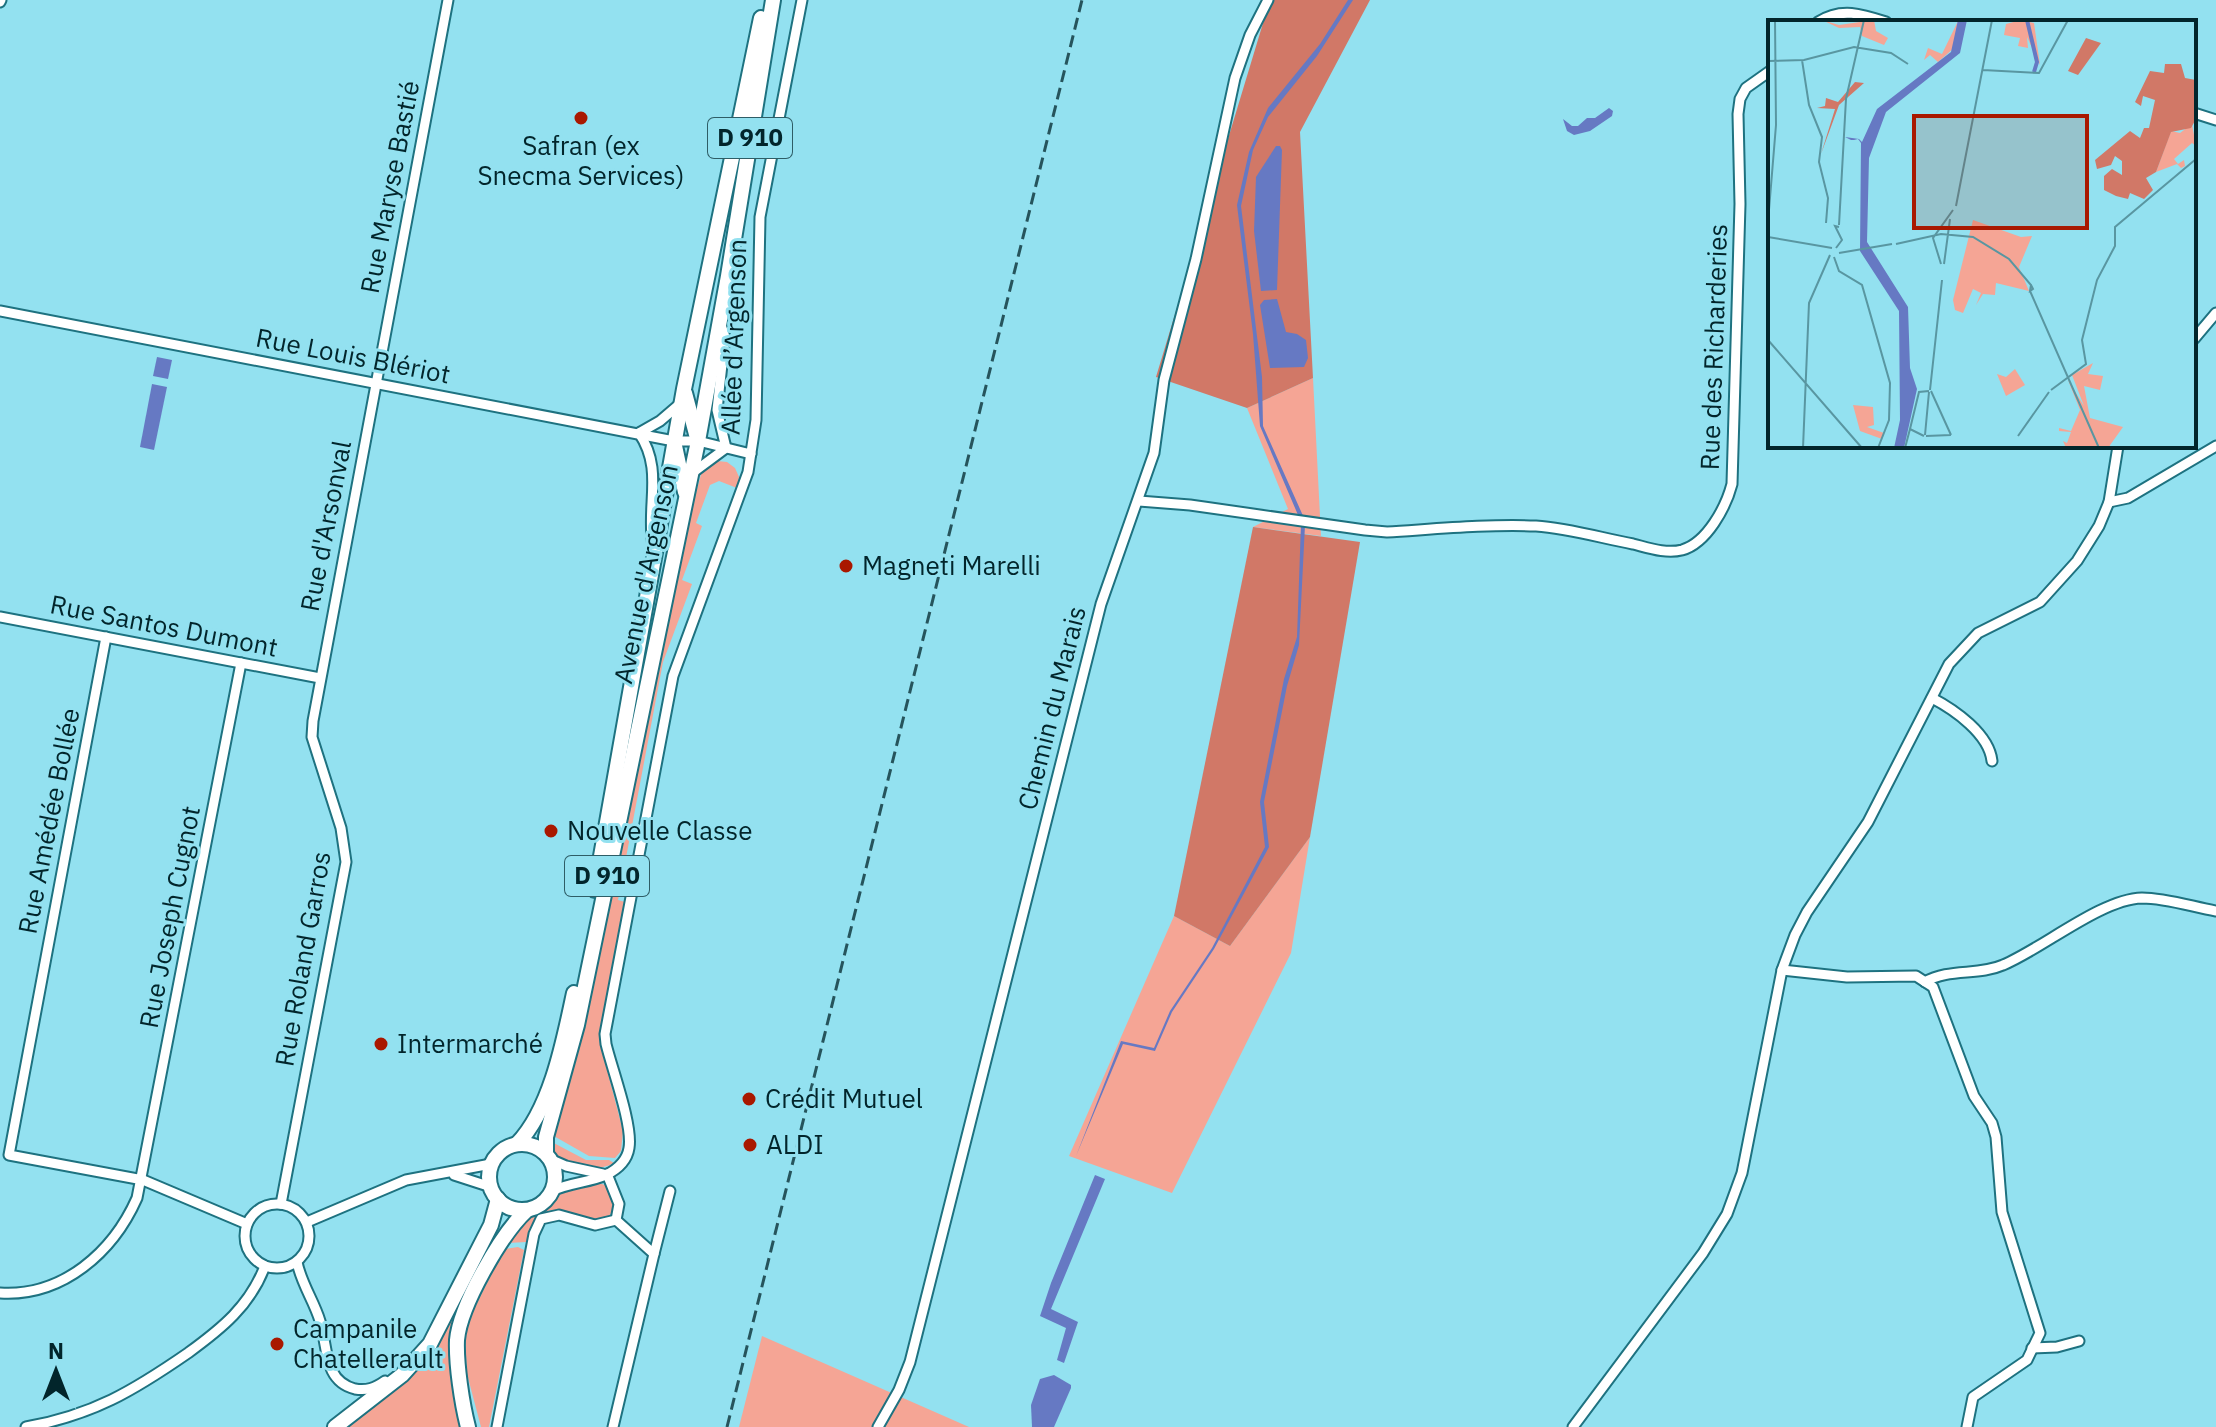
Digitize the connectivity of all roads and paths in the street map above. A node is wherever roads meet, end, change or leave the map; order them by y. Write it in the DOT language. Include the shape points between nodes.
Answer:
graph roads {
  1 [pos="448,0"];
  2 [pos="765,0"];
  3 [pos="773,0"];
  4 [pos="802,0"];
  5 [pos="1268,0"];
  6 [pos="1823,20"];
  7 [pos="1880,20"];
  8 [pos="1768,72"];
  9 [pos="2196,114"];
  10 [pos="2216,120"];
  11 [pos="0,311"];
  12 [pos="2216,313"];
  13 [pos="720,321"];
  14 [pos="2196,337"];
  15 [pos="376,382"];
  16 [pos="682,396"];
  17 [pos="639,433"];
  18 [pos="674,441"];
  19 [pos="698,441"];
  20 [pos="2216,446"];
  21 [pos="726,448"];
  22 [pos="2118,448"];
  23 [pos="751,454"];
  24 [pos="691,474"];
  25 [pos="687,496"];
  26 [pos="1139,501"];
  27 [pos="2109,502"];
  28 [pos="653,549"];
  29 [pos="0,617"];
  30 [pos="106,637"];
  31 [pos="241,663"];
  32 [pos="320,678"];
  33 [pos="1932,698"];
  34 [pos="1992,761"];
  35 [pos="2216,911"];
  36 [pos="1782,970"];
  37 [pos="1925,982"];
  38 [pos="517,1144"];
  39 [pos="548,1156"];
  40 [pos="491,1164"];
  41 [pos="450,1174"];
  42 [pos="607,1174"];
  43 [pos="143,1180"];
  44 [pos="552,1191"];
  45 [pos="670,1191"];
  46 [pos="494,1193"];
  47 [pos="281,1204"];
  48 [pos="527,1210"];
  49 [pos="616,1220"];
  50 [pos="307,1222"];
  51 [pos="247,1224"];
  52 [pos="654,1254"];
  53 [pos="297,1262"];
  54 [pos="265,1266"];
  55 [pos="0,1293"];
  56 [pos="445,1318"];
  57 [pos="2079,1341"];
  58 [pos="2032,1348"];
  59 [pos="379,1394"];
  60 [pos="463,1396"];
  61 [pos="26,1427"];
  62 [pos="326,1427"];
  63 [pos="335,1427"];
  64 [pos="468,1427"];
  65 [pos="477,1427"];
  66 [pos="497,1427"];
  67 [pos="613,1427"];
  68 [pos="878,1427"];
  69 [pos="1573,1427"];
  70 [pos="1967,1427"];
  1 -- 15 [label="street, Rue Maryse Bastié"];
  2 -- 16 [label="main road, Avenue d'Argenson / D 910"];
  3 -- 13 [label="main road, Avenue d'Argenson / D 910"];
  4 -- 23 [label="street, Allée d’Argenson" via="760,217"];
  5 -- 26 [label="street, Chemin du Marais" via="1235,78 1164,380 1154,453"];
  6 -- 7 [label="street" via="1841,12"];
  8 -- 26 [label="street, Rue des Richarderies" via="1746,88 1738,114 1732,484 1729,498 1696,543 1659,550 1536,526 1387,532"];
  9 -- 10 [label="street"];
  11 -- 15 [label="street, Rue Louis Blériot"];
  12 -- 14 [label="street"];
  13 -- 19 [label="main road, Avenue d'Argenson / D 910"];
  13 -- 21 [label="street" via="725,337 717,410"];
  15 -- 17 [label="street, Rue Louis Blériot"];
  15 -- 32 [label="street, Rue d'Arsonval"];
  16 -- 17 [label="street" via="660,421"];
  16 -- 18 [label="main road, Avenue d'Argenson / D 910"];
  16 -- 19 [label="main road"];
  17 -- 18 [label="street, Rue Louis Blériot"];
  17 -- 28 [label="street" via="653,462"];
  18 -- 19 [label="street, Rue Louis Blériot"];
  18 -- 25 [label="main road"];
  18 -- 28 [label="main road, Avenue d'Argenson / D 910"];
  19 -- 21 [label="street, Rue Louis Blériot"];
  19 -- 24 [label="main road, Avenue d'Argenson / D 910"];
  20 -- 27 [label="street" via="2128,498"];
  21 -- 23 [label="street, Rue Louis Blériot"];
  21 -- 24 [label="street"];
  22 -- 27 [label="street"];
  23 -- 42 [label="street, Allée d’Argenson" via="744,486 673,676 605,1034 629,1137 626,1158"];
  24 -- 25 [label="main road, Avenue d'Argenson / D 910"];
  25 -- 39 [label="main road, Avenue d'Argenson / D 910" via="577,1025 546,1137"];
  26 -- 68 [label="street, Chemin du Marais" via="1101,604 910,1362"];
  27 -- 33 [label="street" via="2077,561 2053,590 1978,633 1949,664"];
  28 -- 38 [label="main road, Avenue d'Argenson / D 910" via="571,1007 546,1095"];
  29 -- 30 [label="street, Rue Santos Dumont"];
  30 -- 31 [label="street, Rue Santos Dumont"];
  30 -- 43 [label="street, Rue Amédée Bollée" via="9,1155"];
  31 -- 32 [label="street, Rue Santos Dumont"];
  31 -- 43 [label="street, Rue Joseph Cugnot"];
  32 -- 47 [label="street, Rue Roland Garros" via="312,737 341,828 346,862"];
  33 -- 34 [label="street" via="1975,730"];
  33 -- 36 [label="street" via="1868,822 1807,912"];
  35 -- 37 [label="street" via="2131,900 2000,967 1939,974"];
  36 -- 37 [label="street" via="1847,977 1916,976"];
  36 -- 69 [label="street" via="1742,1173 1727,1214"];
  37 -- 58 [label="street" via="1933,987 1974,1096 1992,1123 2002,1212 2040,1333"];
  38 -- 39 [label="main road"];
  38 -- 40 [label="main road"];
  39 -- 42 [label="street" via="566,1166"];
  39 -- 44 [label="main road" via="555,1180"];
  40 -- 41 [label="street"];
  40 -- 46 [label="main road"];
  41 -- 46 [label="street" via="471,1178"];
  41 -- 50 [label="street" via="392,1185"];
  42 -- 44 [label="street"];
  42 -- 49 [label="street" via="619,1204"];
  43 -- 51 [label="street"];
  43 -- 55 [label="street, Rue Joseph Cugnot" via="130,1216 100,1255 52,1285"];
  44 -- 48 [label="main road" via="542,1204"];
  45 -- 52 [label="street"];
  46 -- 48 [label="main road" via="516,1210"];
  46 -- 56 [label="main road" via="491,1225"];
  47 -- 50 [label="street"];
  47 -- 51 [label="street" via="261,1208"];
  48 -- 60 [label="main road" via="499,1245 461,1321 457,1351"];
  49 -- 52 [label="street"];
  49 -- 66 [label="street" via="595,1225 559,1215 541,1219"];
  50 -- 53 [label="street" via="310,1240"];
  51 -- 54 [label="street" via="249,1253"];
  52 -- 67 [label="street"];
  53 -- 54 [label="street" via="276,1269"];
  53 -- 56 [label="street" via="321,1322 331,1370 350,1387 370,1389 384,1382"];
  54 -- 61 [label="street" via="254,1290 227,1323 157,1375 115,1400"];
  56 -- 59 [label="main road" via="413,1364"];
  57 -- 58 [label="street"];
  58 -- 70 [label="street" via="2027,1360 1973,1397"];
  59 -- 62 [label="main road"];
  59 -- 63 [label="main road"];
  60 -- 64 [label="main road"];
  60 -- 65 [label="main road"];
}
